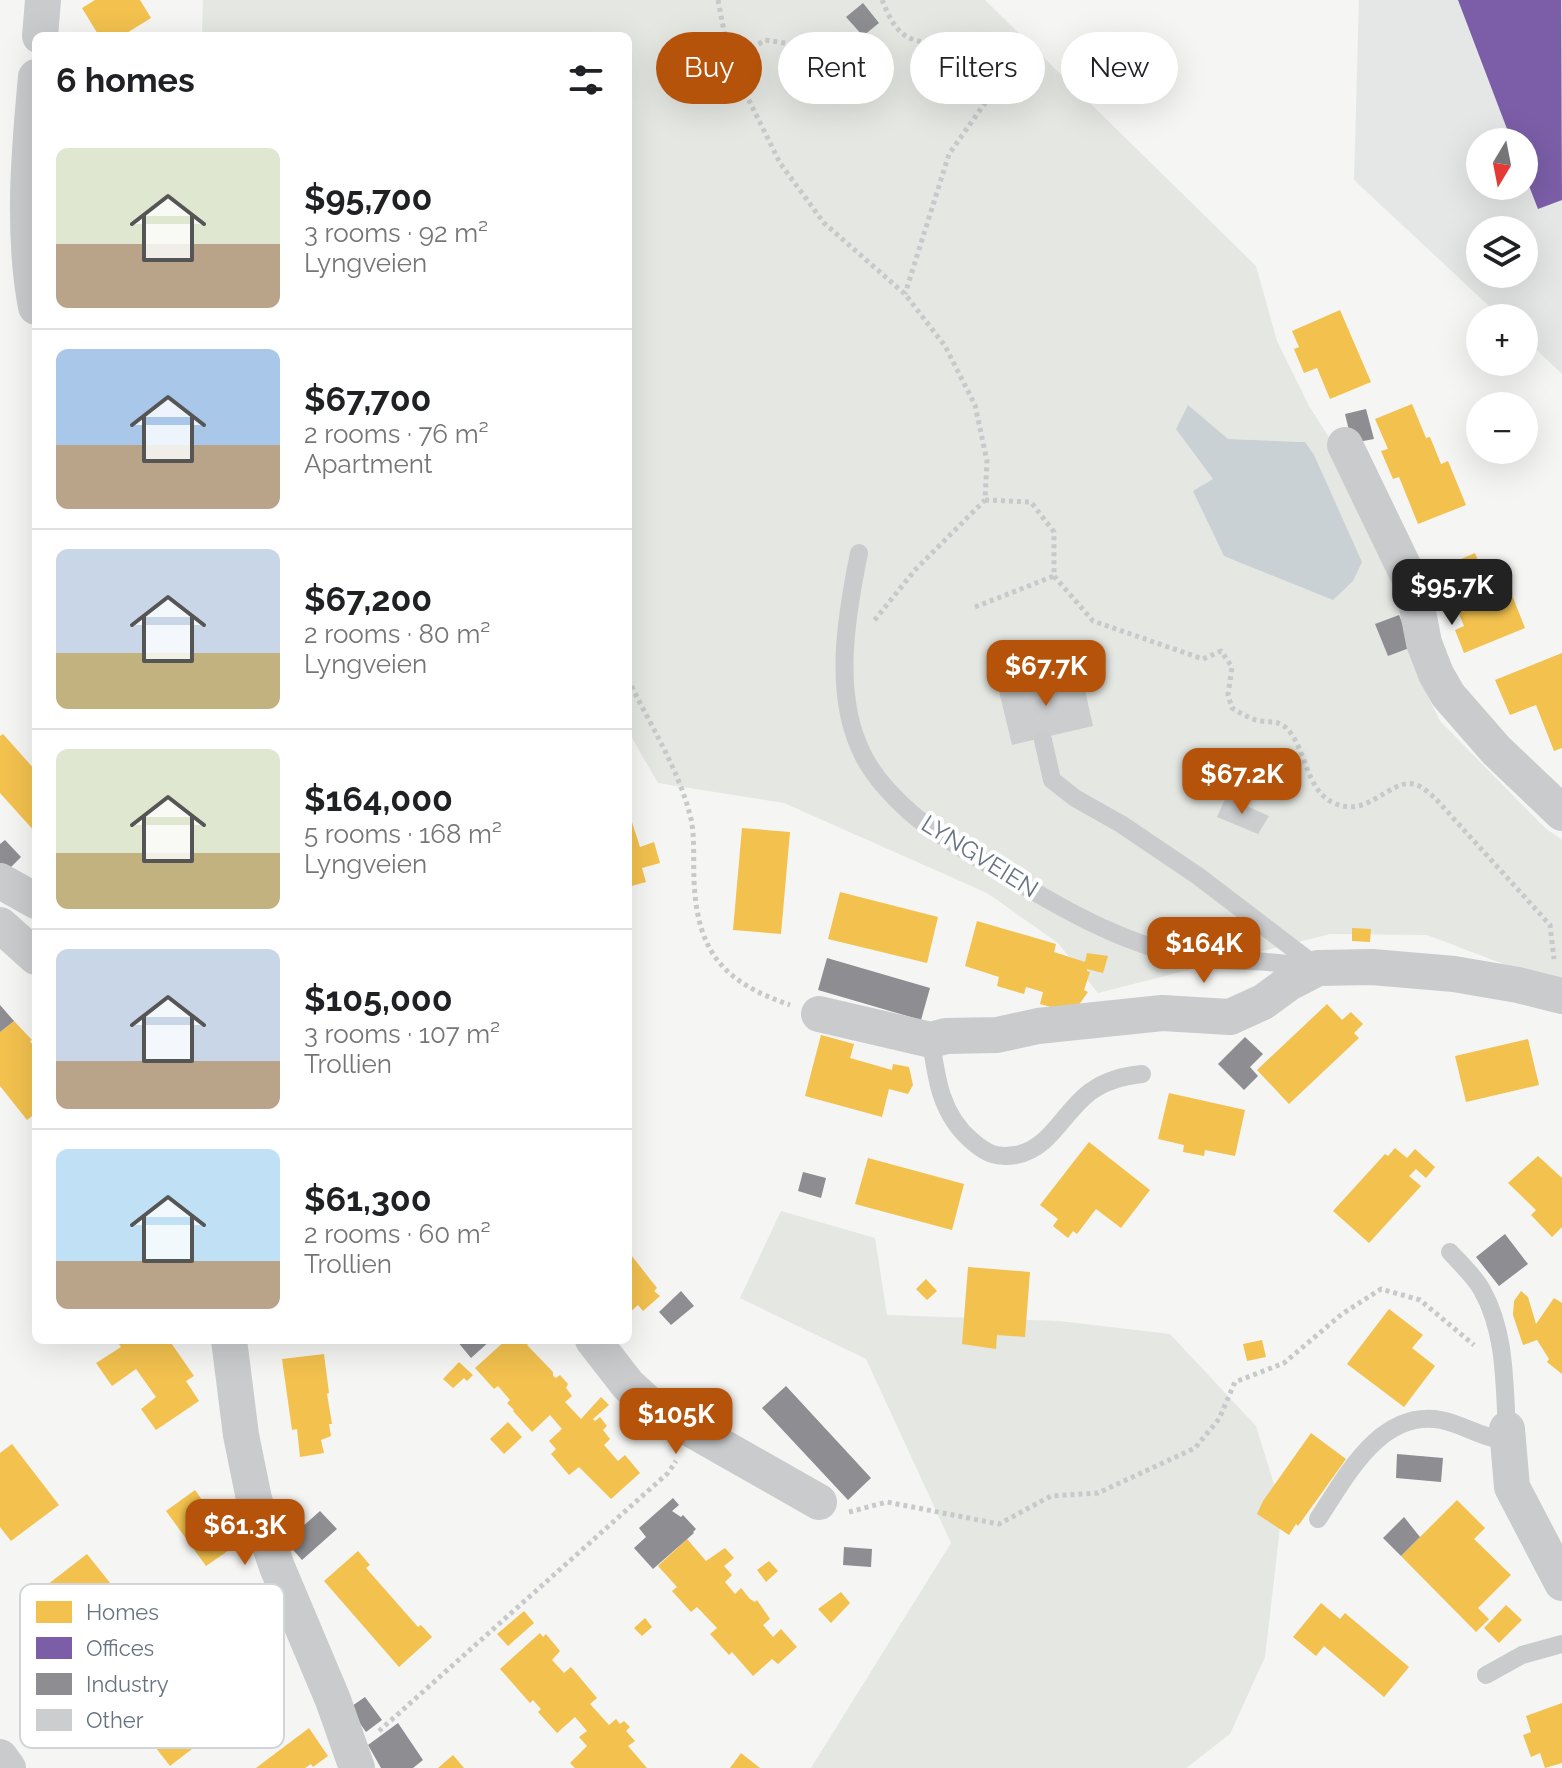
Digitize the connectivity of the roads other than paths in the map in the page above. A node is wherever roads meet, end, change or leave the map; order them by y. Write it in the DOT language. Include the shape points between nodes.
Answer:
graph roads {
  1 [pos="43,0"];
  2 [pos="40,32"];
  3 [pos="32,119"];
  4 [pos="32,286"];
  5 [pos="1345,445"];
  6 [pos="859,553"];
  7 [pos="1043,740"];
  8 [pos="1562,813"];
  9 [pos="0,881"];
  10 [pos="32,899"];
  11 [pos="0,925"];
  12 [pos="32,953"];
  13 [pos="1318,968"];
  14 [pos="1562,996"];
  15 [pos="819,1014"];
  16 [pos="931,1040"];
  17 [pos="1142,1074"];
  18 [pos="1450,1252"];
  19 [pos="230,1344"];
  20 [pos="596,1344"];
  21 [pos="1506,1434"];
  22 [pos="819,1502"];
  23 [pos="1318,1519"];
  24 [pos="1562,1583"];
  25 [pos="1562,1644"];
  26 [pos="1486,1675"];
  27 [pos="0,1757"];
  28 [pos="355,1762"];
  29 [pos="8,1768"];
  1 -- 2 [label="street"];
  3 -- 4 [label="street"];
  5 -- 8 [label="street" via="1413,586 1424,643 1448,695"];
  6 -- 13 [label="lane, LYNGVEIEN" via="846,654 854,732 882,783 912,814 1085,918 1169,952"];
  7 -- 13 [label="lane" via="1052,780 1198,876"];
  9 -- 10 [label="street"];
  11 -- 12 [label="street"];
  13 -- 14 [label="street, LYNGVEIEN" via="1454,974"];
  13 -- 16 [label="street, LYNGVEIEN" via="1230,1017 1147,1015"];
  15 -- 16 [label="street, LYNGVEIEN"];
  16 -- 17 [label="lane" via="936,1081 953,1122 1000,1158 1029,1152 1048,1139 1089,1092 1118,1077"];
  18 -- 21 [label="lane" via="1482,1288 1493,1316 1502,1350"];
  19 -- 28 [label="street" via="254,1499"];
  20 -- 22 [label="street" via="652,1407"];
  21 -- 23 [label="lane" via="1495,1439 1442,1420 1403,1423 1375,1442"];
  21 -- 24 [label="street" via="1512,1487"];
  25 -- 26 [label="lane" via="1522,1655"];
  27 -- 29 [label="street"];
}
